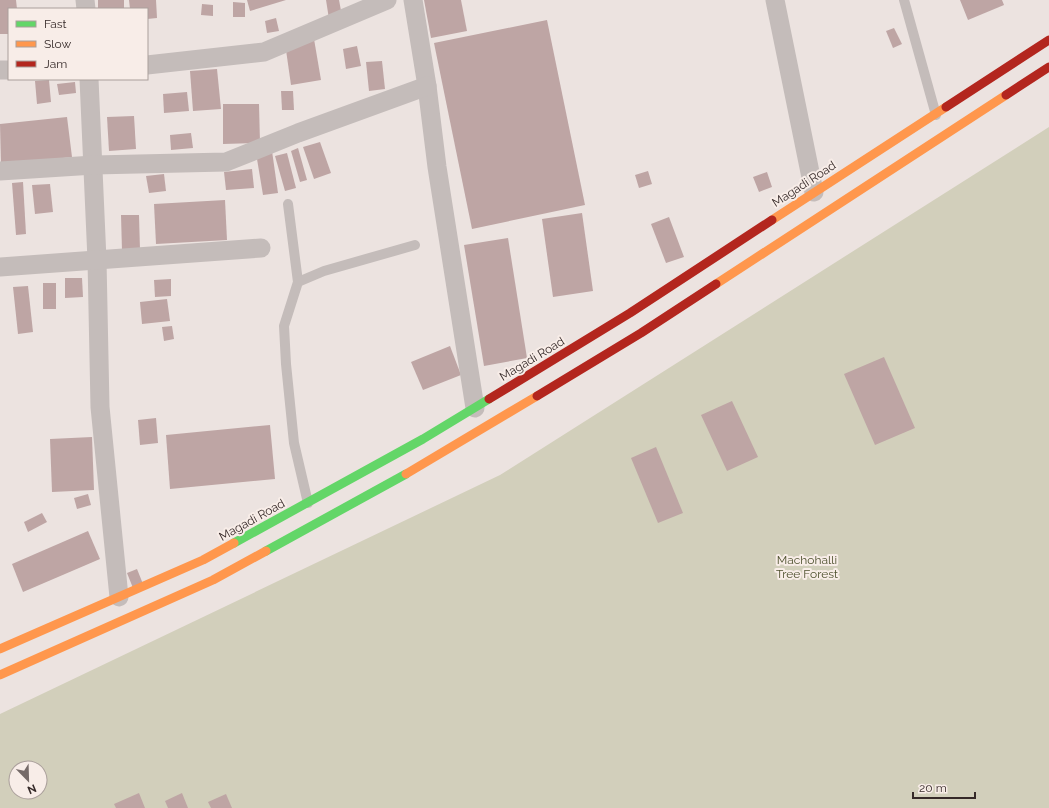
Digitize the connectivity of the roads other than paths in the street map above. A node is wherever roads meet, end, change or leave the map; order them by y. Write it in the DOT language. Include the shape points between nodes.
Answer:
graph roads {
  1 [pos="387,0"];
  2 [pos="413,0"];
  3 [pos="775,0"];
  4 [pos="904,0"];
  5 [pos="1049,40"];
  6 [pos="148,65"];
  7 [pos="1049,67"];
  8 [pos="89,80"];
  9 [pos="427,86"];
  10 [pos="936,115"];
  11 [pos="94,165"];
  12 [pos="0,171"];
  13 [pos="814,192"];
  14 [pos="288,204"];
  15 [pos="415,245"];
  16 [pos="261,248"];
  17 [pos="97,260"];
  18 [pos="0,267"];
  19 [pos="298,282"];
  20 [pos="475,408"];
  21 [pos="308,502"];
  22 [pos="119,597"];
  23 [pos="0,649"];
  24 [pos="0,675"];
  1 -- 6 [label="street" via="264,52"];
  2 -- 9 [label="street"];
  3 -- 13 [label="street"];
  4 -- 10 [label="lane"];
  5 -- 10 [label="main road, Magadi Road"];
  7 -- 24 [label="main road" via="642,333 434,459 213,580"];
  8 -- 11 [label="street"];
  9 -- 11 [label="street" via="226,162"];
  9 -- 20 [label="street"];
  10 -- 13 [label="main road, Magadi Road"];
  11 -- 12 [label="street"];
  11 -- 17 [label="street"];
  13 -- 20 [label="main road, Magadi Road" via="630,313"];
  14 -- 19 [label="lane"];
  15 -- 19 [label="lane" via="324,271"];
  16 -- 17 [label="street"];
  17 -- 18 [label="street"];
  17 -- 22 [label="street" via="100,407"];
  19 -- 21 [label="lane" via="284,326 294,443"];
  20 -- 21 [label="main road, Magadi Road"];
  21 -- 22 [label="main road, Magadi Road" via="203,560"];
  22 -- 23 [label="main road, Magadi Road"];
}
